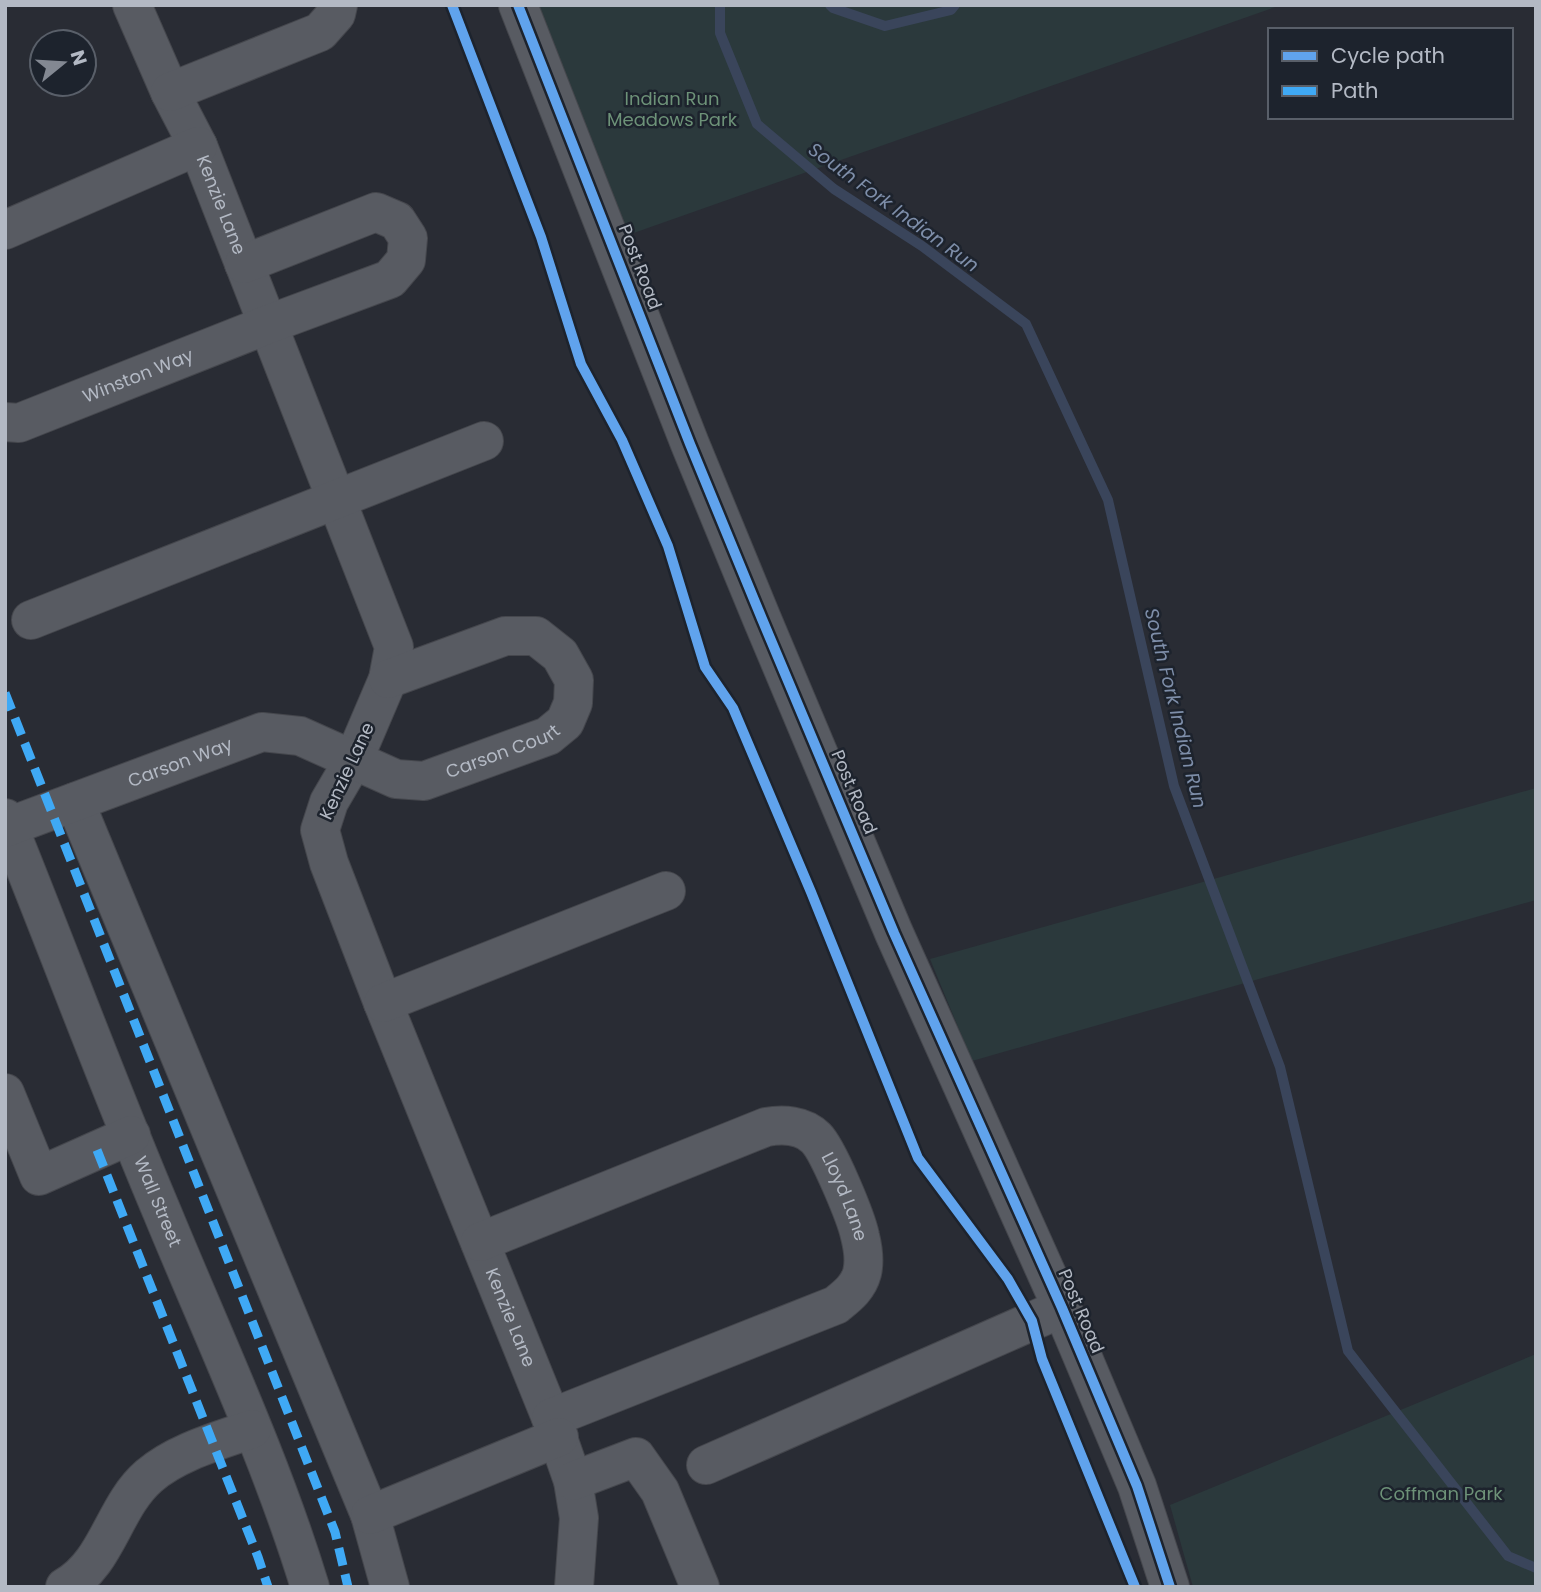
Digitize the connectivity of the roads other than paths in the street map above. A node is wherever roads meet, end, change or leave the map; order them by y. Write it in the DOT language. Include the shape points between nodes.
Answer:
graph roads {
  1 [pos="132,5"];
  2 [pos="338,5"];
  3 [pos="518,5"];
  4 [pos="170,92"];
  5 [pos="198,146"];
  6 [pos="5,230"];
  7 [pos="244,264"];
  8 [pos="269,324"];
  9 [pos="5,422"];
  10 [pos="484,441"];
  11 [pos="337,499"];
  12 [pos="31,620"];
  13 [pos="388,679"];
  14 [pos="353,761"];
  15 [pos="75,802"];
  16 [pos="6,824"];
  17 [pos="666,891"];
  18 [pos="383,1003"];
  19 [pos="5,1093"];
  20 [pos="131,1135"];
  21 [pos="480,1242"];
  22 [pos="1062,1308"];
  23 [pos="555,1427"];
  24 [pos="252,1429"];
  25 [pos="706,1465"];
  26 [pos="573,1481"];
  27 [pos="370,1515"];
  28 [pos="65,1587"];
  29 [pos="310,1587"];
  30 [pos="390,1587"];
  31 [pos="574,1587"];
  32 [pos="700,1587"];
  33 [pos="1170,1587"];
  1 -- 4 [label="street, Kenzie Lane"];
  2 -- 4 [label="street" via="320,32"];
  3 -- 22 [label="street, Post Road" via="766,629 894,933"];
  4 -- 5 [label="street, Kenzie Lane"];
  5 -- 6 [label="street"];
  5 -- 7 [label="street, Kenzie Lane"];
  7 -- 8 [label="street, Kenzie Lane"];
  7 -- 8 [label="street, Winston Way" via="376,212 397,221 408,238 406,260 390,279"];
  8 -- 9 [label="street, Winston Way" via="19,423"];
  8 -- 11 [label="street, Kenzie Lane"];
  10 -- 11 [label="street"];
  11 -- 12 [label="street"];
  11 -- 13 [label="street, Kenzie Lane" via="394,647"];
  13 -- 14 [label="street, Kenzie Lane"];
  13 -- 14 [label="street, Carson Court" via="505,636 536,636 561,655 570,671 573,703 565,722 548,736 424,781 396,779"];
  14 -- 15 [label="street, Carson Way" via="300,736 262,732"];
  14 -- 18 [label="street, Kenzie Lane" via="329,802 320,830"];
  15 -- 16 [label="street, Carson Way"];
  15 -- 27 [label="street"];
  16 -- 20 [label="street, Wall Street"];
  17 -- 18 [label="street"];
  18 -- 21 [label="street, Kenzie Lane"];
  19 -- 20 [label="street" via="39,1175"];
  20 -- 24 [label="street, Wall Street"];
  21 -- 23 [label="street, Kenzie Lane"];
  21 -- 23 [label="street, Lloyd Lane" via="781,1124 815,1136 827,1153 860,1232 862,1273 854,1291 835,1305"];
  22 -- 25 [label="street"];
  22 -- 33 [label="street, Post Road" via="1137,1486"];
  23 -- 26 [label="street, Kenzie Lane"];
  23 -- 27 [label="street, Lloyd Lane"];
  24 -- 28 [label="street" via="174,1460 148,1477 95,1560"];
  24 -- 29 [label="street, Wall Street"];
  26 -- 31 [label="street, Kenzie Lane" via="579,1518"];
  26 -- 32 [label="street" via="636,1457 660,1491"];
  27 -- 30 [label="street"];
}
